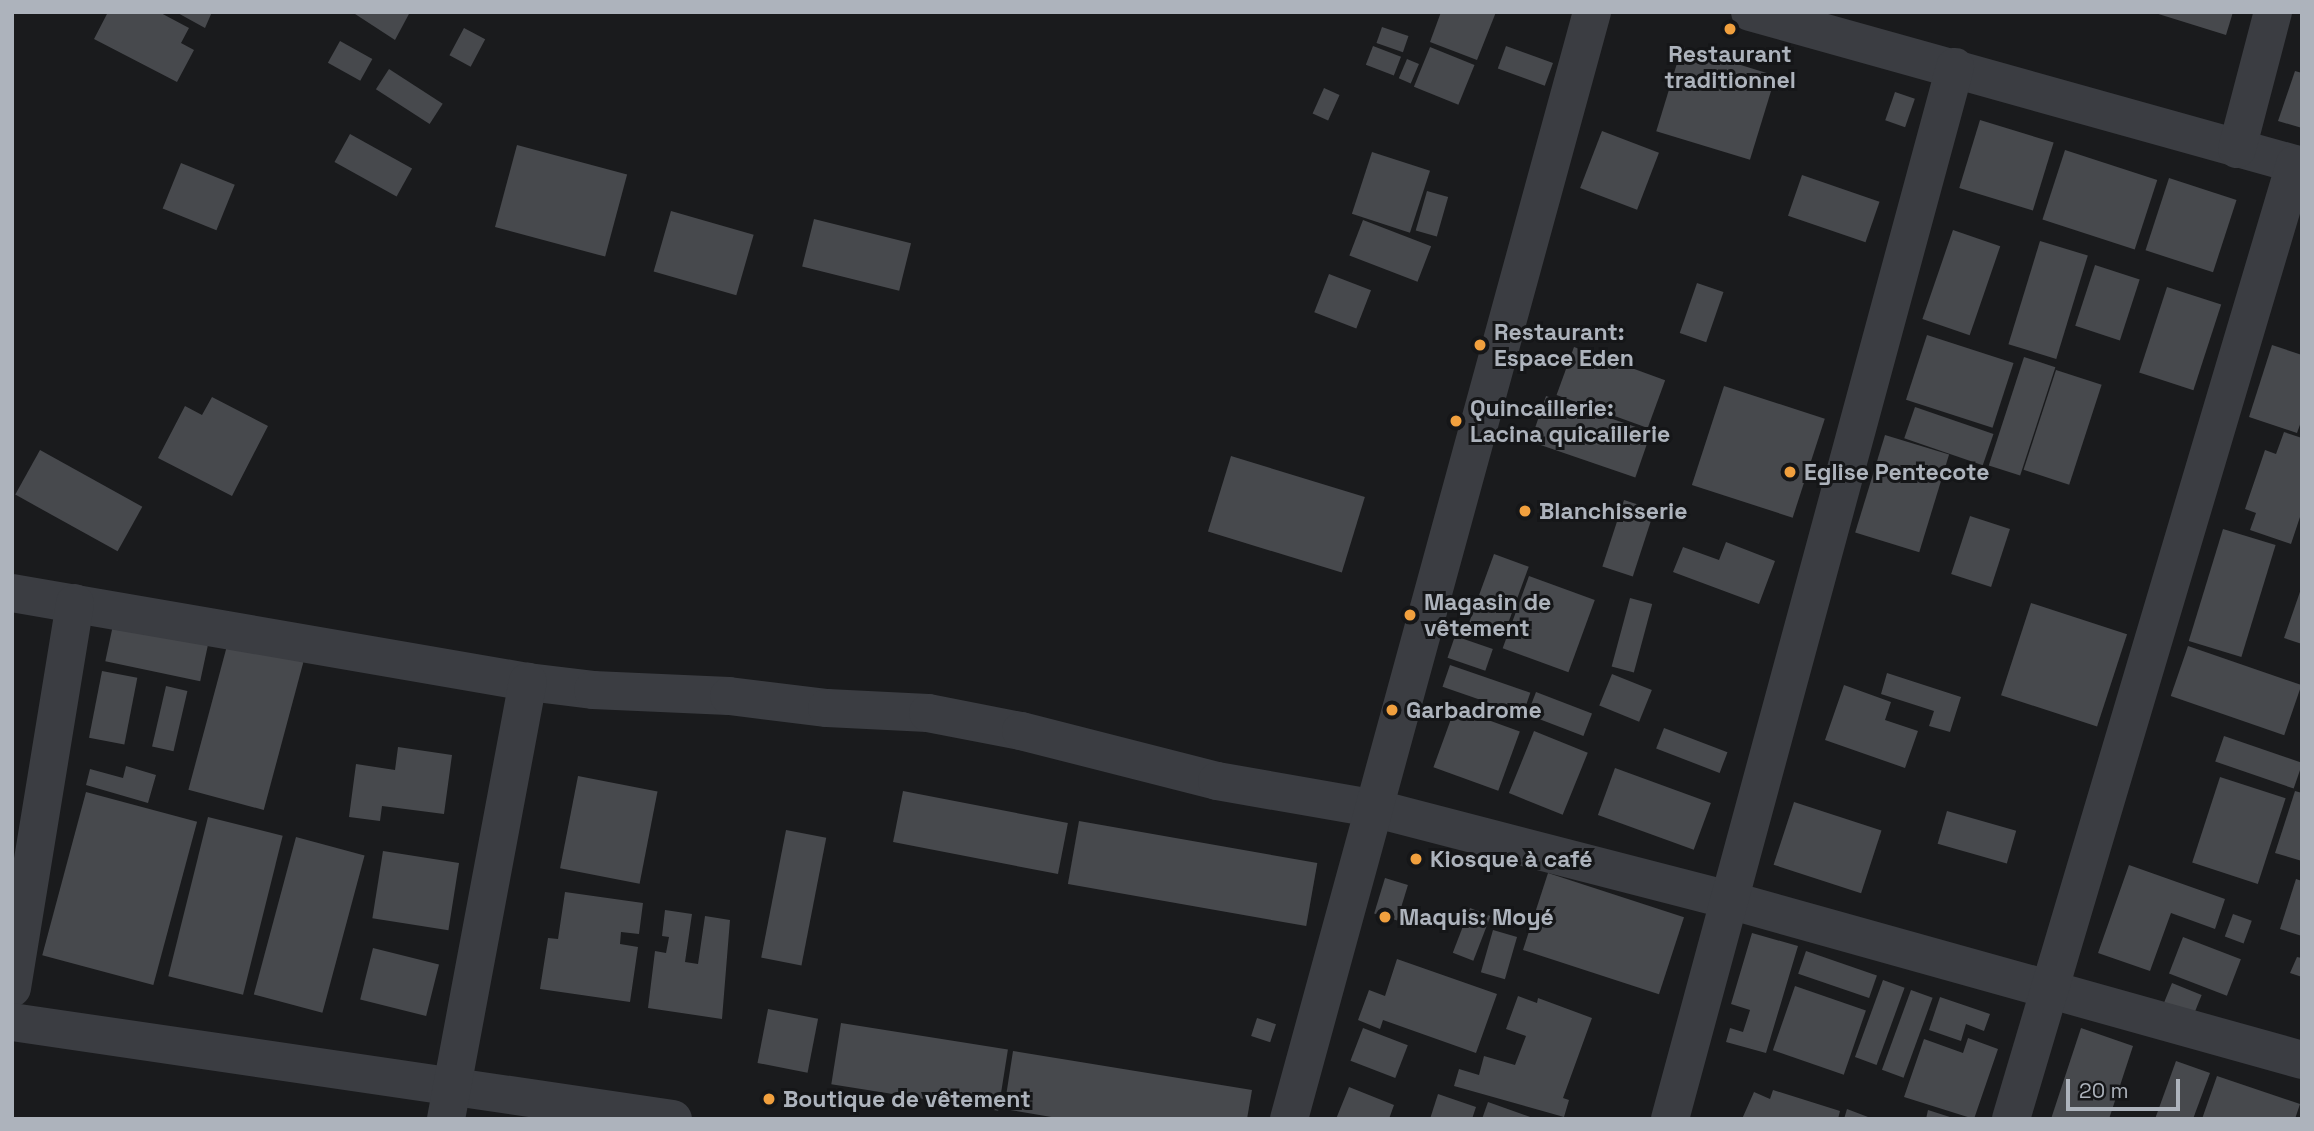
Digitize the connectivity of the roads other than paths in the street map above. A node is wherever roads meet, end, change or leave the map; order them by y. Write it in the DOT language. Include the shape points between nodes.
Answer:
graph roads {
  1 [pos="1592,12"];
  2 [pos="1750,12"];
  3 [pos="2273,12"];
  4 [pos="1955,67"];
  5 [pos="2237,149"];
  6 [pos="2299,165"];
  7 [pos="12,593"];
  8 [pos="75,603"];
  9 [pos="528,682"];
  10 [pos="1377,809"];
  11 [pos="1729,900"];
  12 [pos="12,988"];
  13 [pos="2050,990"];
  14 [pos="12,1022"];
  15 [pos="2302,1060"];
  16 [pos="450,1103"];
  17 [pos="673,1119"];
  18 [pos="1289,1119"];
  19 [pos="1670,1119"];
  20 [pos="2011,1119"];
  1 -- 10 [label="street"];
  2 -- 4 [label="street"];
  3 -- 5 [label="street"];
  4 -- 5 [label="street"];
  4 -- 11 [label="street"];
  5 -- 6 [label="street"];
  6 -- 13 [label="street"];
  7 -- 8 [label="street"];
  8 -- 9 [label="street"];
  8 -- 12 [label="street"];
  9 -- 10 [label="street" via="928,713 1217,781"];
  9 -- 16 [label="street"];
  10 -- 11 [label="street"];
  10 -- 18 [label="street"];
  11 -- 13 [label="street"];
  11 -- 19 [label="street"];
  13 -- 15 [label="street"];
  13 -- 20 [label="street"];
  14 -- 16 [label="street"];
  16 -- 17 [label="street"];
}
